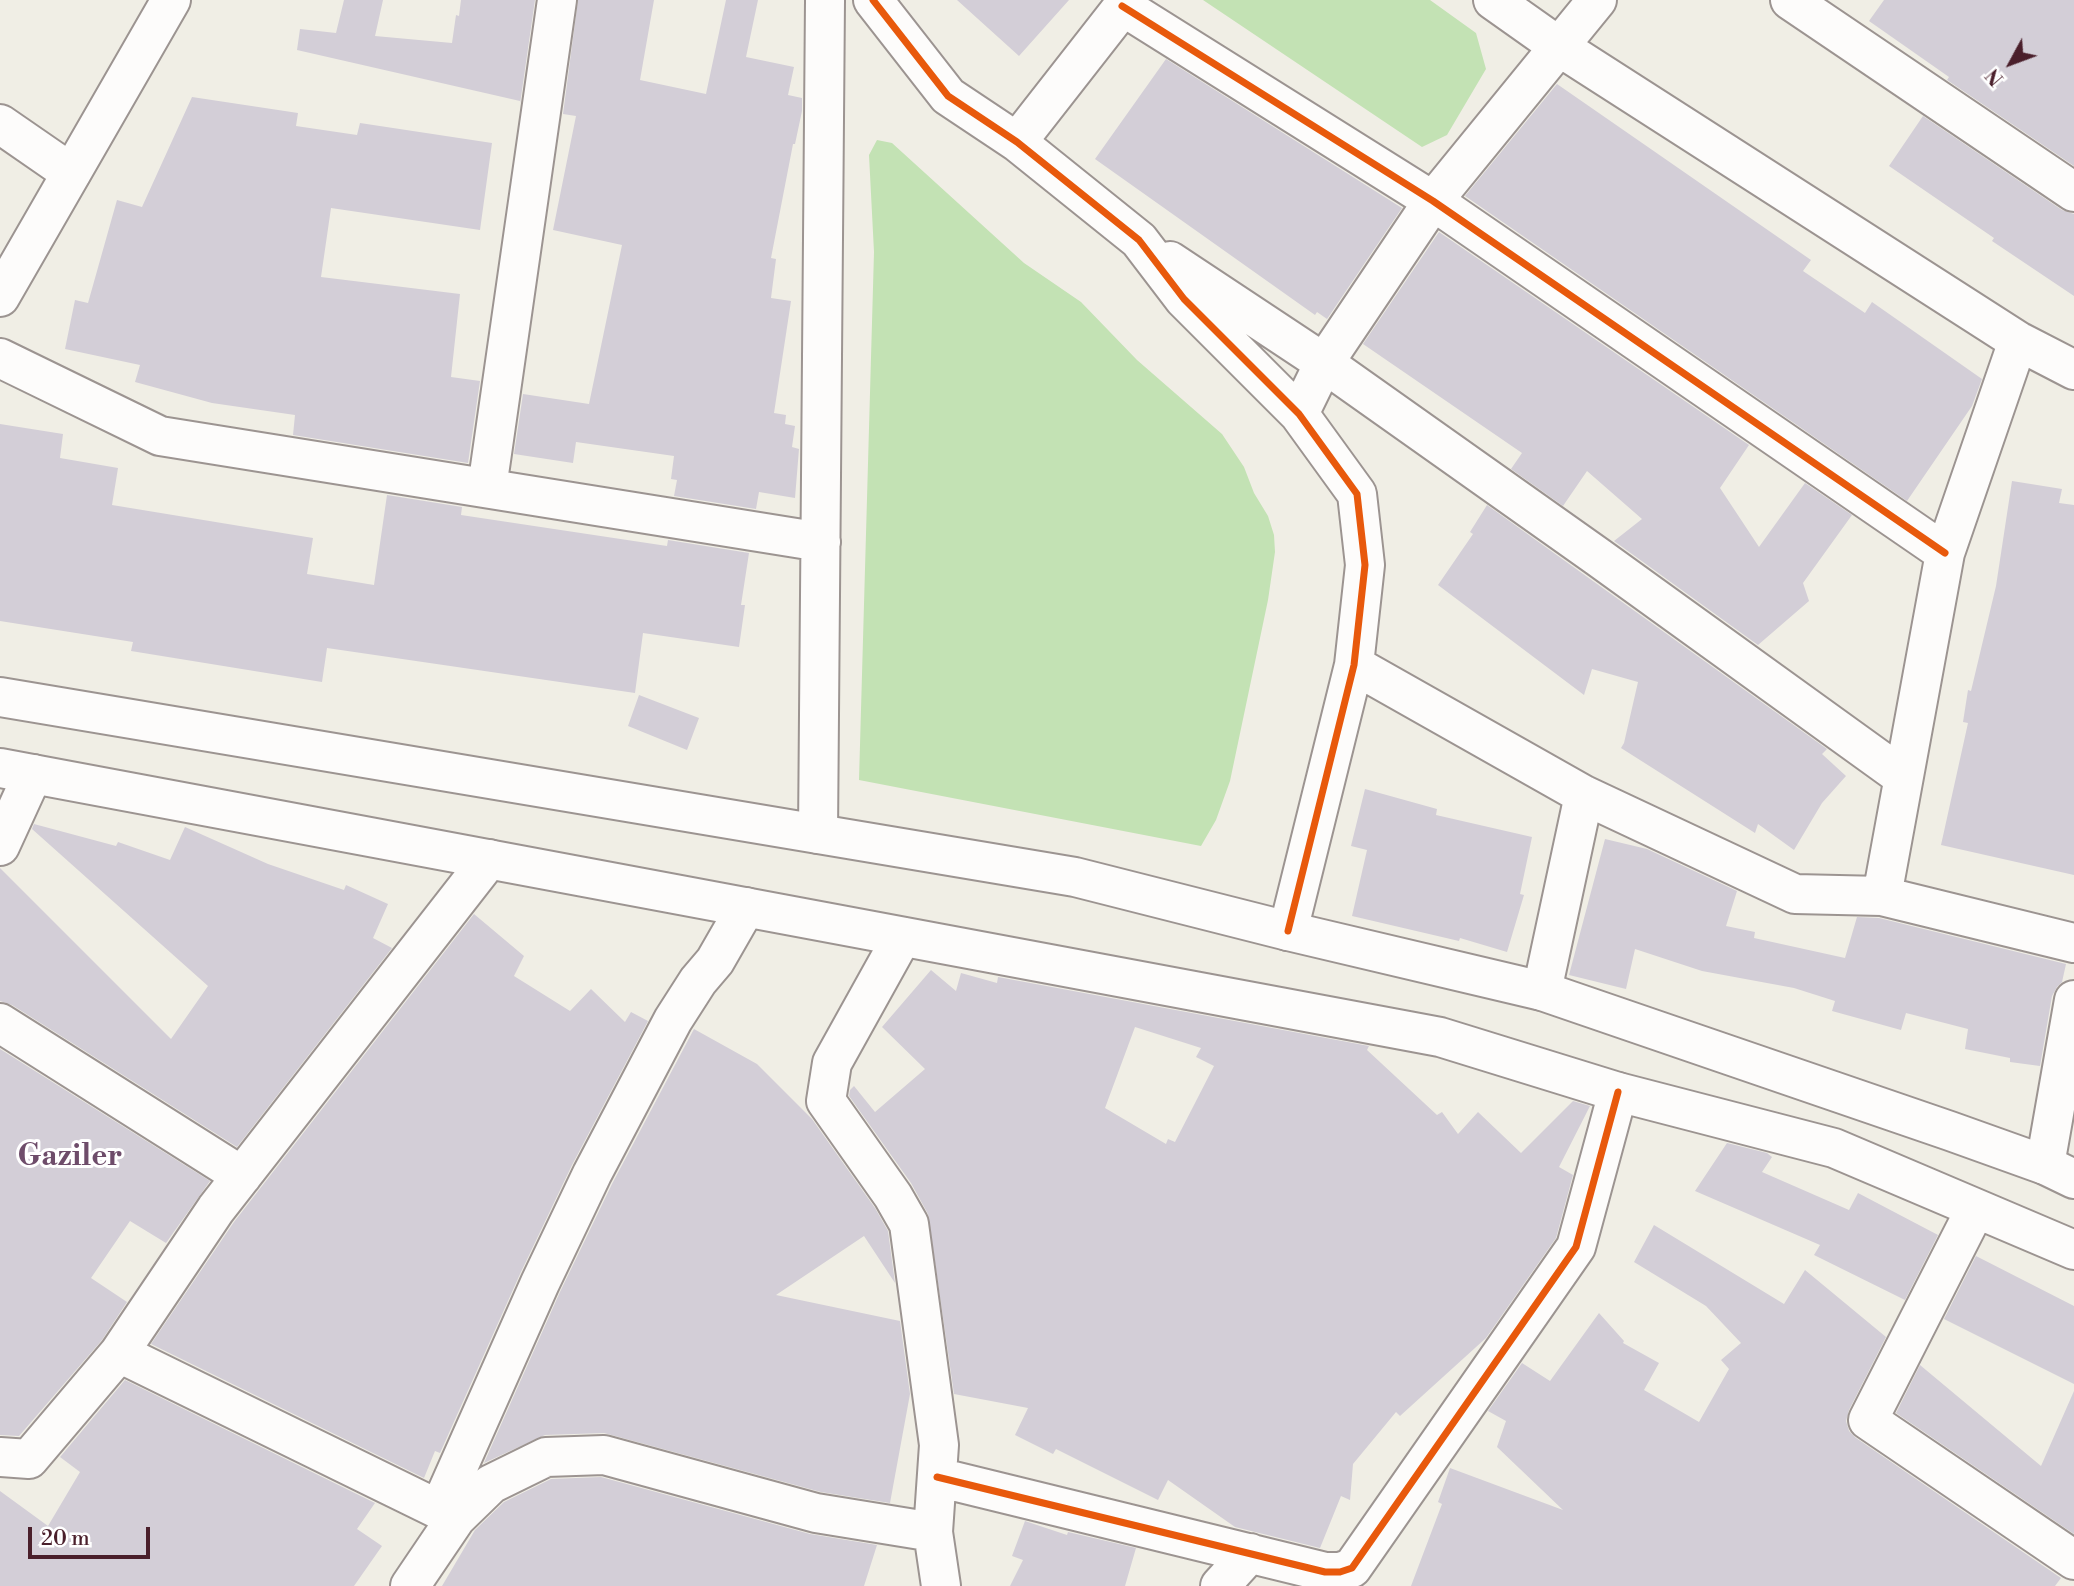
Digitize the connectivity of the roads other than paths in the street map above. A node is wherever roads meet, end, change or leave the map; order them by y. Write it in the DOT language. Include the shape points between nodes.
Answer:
graph roads {
  1 [pos="171,0"];
  2 [pos="557,0"];
  3 [pos="825,0"];
  4 [pos="873,0"];
  5 [pos="1493,0"];
  6 [pos="1597,0"];
  7 [pos="1790,0"];
  8 [pos="1125,3"];
  9 [pos="1558,46"];
  10 [pos="0,124"];
  11 [pos="1017,142"];
  12 [pos="71,173"];
  13 [pos="2074,192"];
  14 [pos="1433,201"];
  15 [pos="1139,240"];
  16 [pos="0,298"];
  17 [pos="2018,341"];
  18 [pos="0,358"];
  19 [pos="1324,363"];
  20 [pos="2074,370"];
  21 [pos="1299,414"];
  22 [pos="487,488"];
  23 [pos="821,542"];
  24 [pos="1945,553"];
  25 [pos="1354,665"];
  26 [pos="0,697"];
  27 [pos="17,771"];
  28 [pos="1903,777"];
  29 [pos="1584,795"];
  30 [pos="818,834"];
  31 [pos="0,846"];
  32 [pos="489,859"];
  33 [pos="1882,896"];
  34 [pos="746,907"];
  35 [pos="1287,931"];
  36 [pos="902,937"];
  37 [pos="2074,943"];
  38 [pos="1542,991"];
  39 [pos="2074,1000"];
  40 [pos="0,1023"];
  41 [pos="1618,1092"];
  42 [pos="2059,1172"];
  43 [pos="242,1177"];
  44 [pos="1975,1210"];
  45 [pos="2074,1251"];
  46 [pos="118,1353"];
  47 [pos="0,1457"];
  48 [pos="937,1477"];
  49 [pos="448,1514"];
  50 [pos="933,1532"];
  51 [pos="1250,1553"];
  52 [pos="2074,1560"];
  53 [pos="410,1586"];
  54 [pos="941,1586"];
  55 [pos="1220,1586"];
  1 -- 12 [label="street"];
  2 -- 22 [label="street"];
  3 -- 23 [label="street"];
  4 -- 11 [label="street" via="948,96"];
  5 -- 9 [label="street"];
  6 -- 9 [label="street"];
  7 -- 13 [label="street"];
  8 -- 11 [label="street"];
  8 -- 14 [label="street"];
  9 -- 14 [label="street"];
  9 -- 17 [label="street"];
  10 -- 12 [label="street"];
  11 -- 15 [label="street"];
  12 -- 16 [label="street"];
  14 -- 19 [label="street"];
  14 -- 24 [label="street"];
  15 -- 19 [label="street"];
  15 -- 21 [label="street" via="1184,299"];
  17 -- 20 [label="street"];
  17 -- 24 [label="street"];
  18 -- 22 [label="street" via="160,436"];
  19 -- 21 [label="street"];
  19 -- 28 [label="street"];
  21 -- 25 [label="street" via="1357,494 1364,565"];
  22 -- 23 [label="street"];
  23 -- 30 [label="street"];
  24 -- 28 [label="street"];
  25 -- 29 [label="street"];
  25 -- 35 [label="street"];
  26 -- 30 [label="street"];
  27 -- 31 [label="street"];
  27 -- 32 [label="street"];
  28 -- 33 [label="street"];
  29 -- 33 [label="street" via="1795,894"];
  29 -- 38 [label="street"];
  30 -- 35 [label="street" via="1075,877"];
  32 -- 34 [label="street"];
  32 -- 43 [label="street"];
  33 -- 37 [label="street"];
  34 -- 36 [label="street"];
  34 -- 49 [label="street" via="673,1020 592,1174 540,1283"];
  35 -- 38 [label="street"];
  36 -- 41 [label="street" via="1440,1037"];
  36 -- 48 [label="street" via="832,1063 826,1101 909,1224 939,1445"];
  38 -- 42 [label="street"];
  39 -- 42 [label="street"];
  40 -- 43 [label="street"];
  41 -- 44 [label="street" via="1834,1148"];
  41 -- 51 [label="street" via="1576,1247 1352,1568 1325,1572"];
  43 -- 46 [label="street"];
  44 -- 45 [label="street"];
  44 -- 52 [label="street" via="1868,1420"];
  46 -- 47 [label="street" via="29,1459"];
  46 -- 49 [label="street"];
  48 -- 50 [label="street"];
  48 -- 51 [label="street"];
  49 -- 50 [label="street" via="491,1484 546,1457 604,1455 816,1513"];
  49 -- 53 [label="street"];
  50 -- 54 [label="street"];
  51 -- 55 [label="street"];
}
